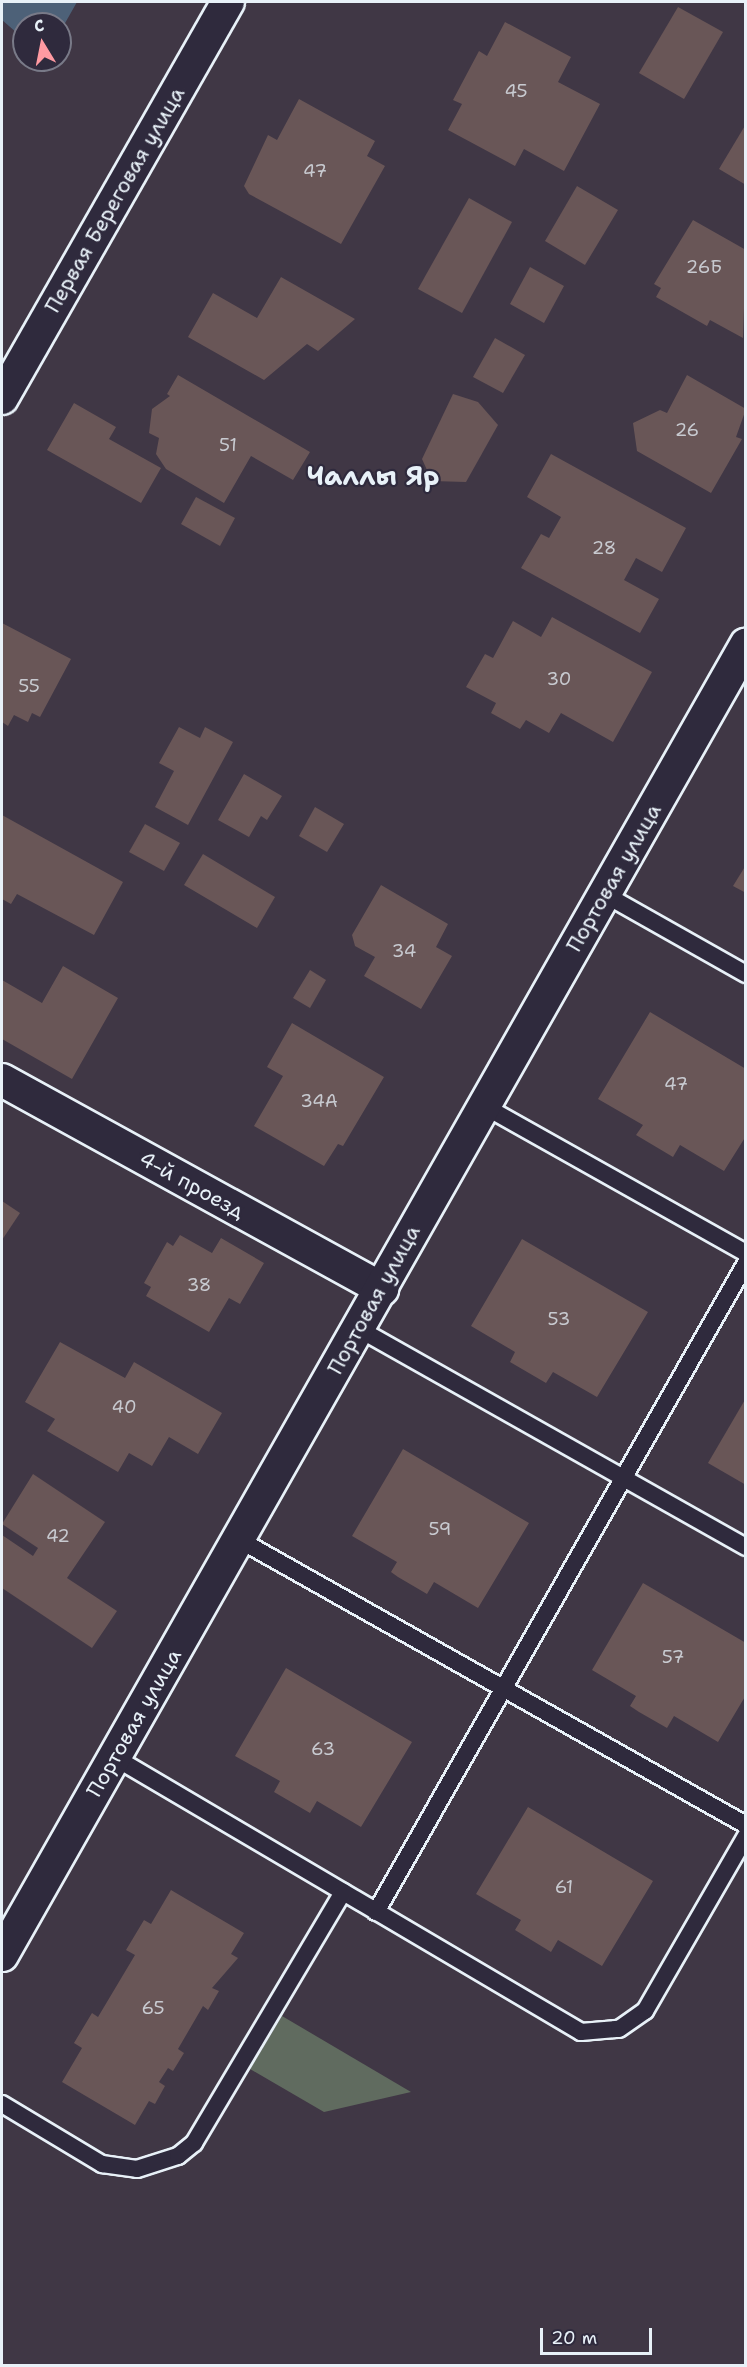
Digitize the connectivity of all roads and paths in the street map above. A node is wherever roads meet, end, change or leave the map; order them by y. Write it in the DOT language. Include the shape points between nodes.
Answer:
graph roads {
  1 [pos="228,2"];
  2 [pos="2,398"];
  3 [pos="746,645"];
  4 [pos="737,680"];
  5 [pos="604,894"];
  6 [pos="746,974"];
  7 [pos="2,1080"];
  8 [pos="484,1106"];
  9 [pos="746,1253"];
  10 [pos="746,1263"];
  11 [pos="382,1289"];
  12 [pos="359,1329"];
  13 [pos="623,1478"];
  14 [pos="238,1539"];
  15 [pos="746,1547"];
  16 [pos="503,1689"];
  17 [pos="114,1757"];
  18 [pos="746,1825"];
  19 [pos="746,1836"];
  20 [pos="343,1892"];
  21 [pos="376,1912"];
  22 [pos="2,1955"];
  23 [pos="2,2104"];
  1 -- 2 [label="street, Первая Береговая улица"];
  3 -- 4 [label="street, Портовая улица"];
  4 -- 5 [label="street, Портовая улица"];
  5 -- 6 [label="lane"];
  5 -- 8 [label="street, Портовая улица"];
  7 -- 11 [label="street, 4-й проезд"];
  8 -- 9 [label="lane"];
  8 -- 11 [label="street, Портовая улица"];
  10 -- 13 [label="lane"];
  11 -- 12 [label="street, Портовая улица"];
  12 -- 13 [label="lane"];
  12 -- 14 [label="street, Портовая улица"];
  13 -- 15 [label="lane"];
  13 -- 16 [label="lane"];
  14 -- 16 [label="lane"];
  14 -- 17 [label="street, Портовая улица"];
  16 -- 18 [label="lane"];
  16 -- 21 [label="lane"];
  17 -- 20 [label="lane"];
  17 -- 22 [label="street, Портовая улица"];
  19 -- 21 [label="lane" via="645,2011 607,2033 580,2032"];
  20 -- 21 [label="lane"];
  20 -- 23 [label="lane" via="194,2143 178,2156 137,2169 102,2164"];
}
